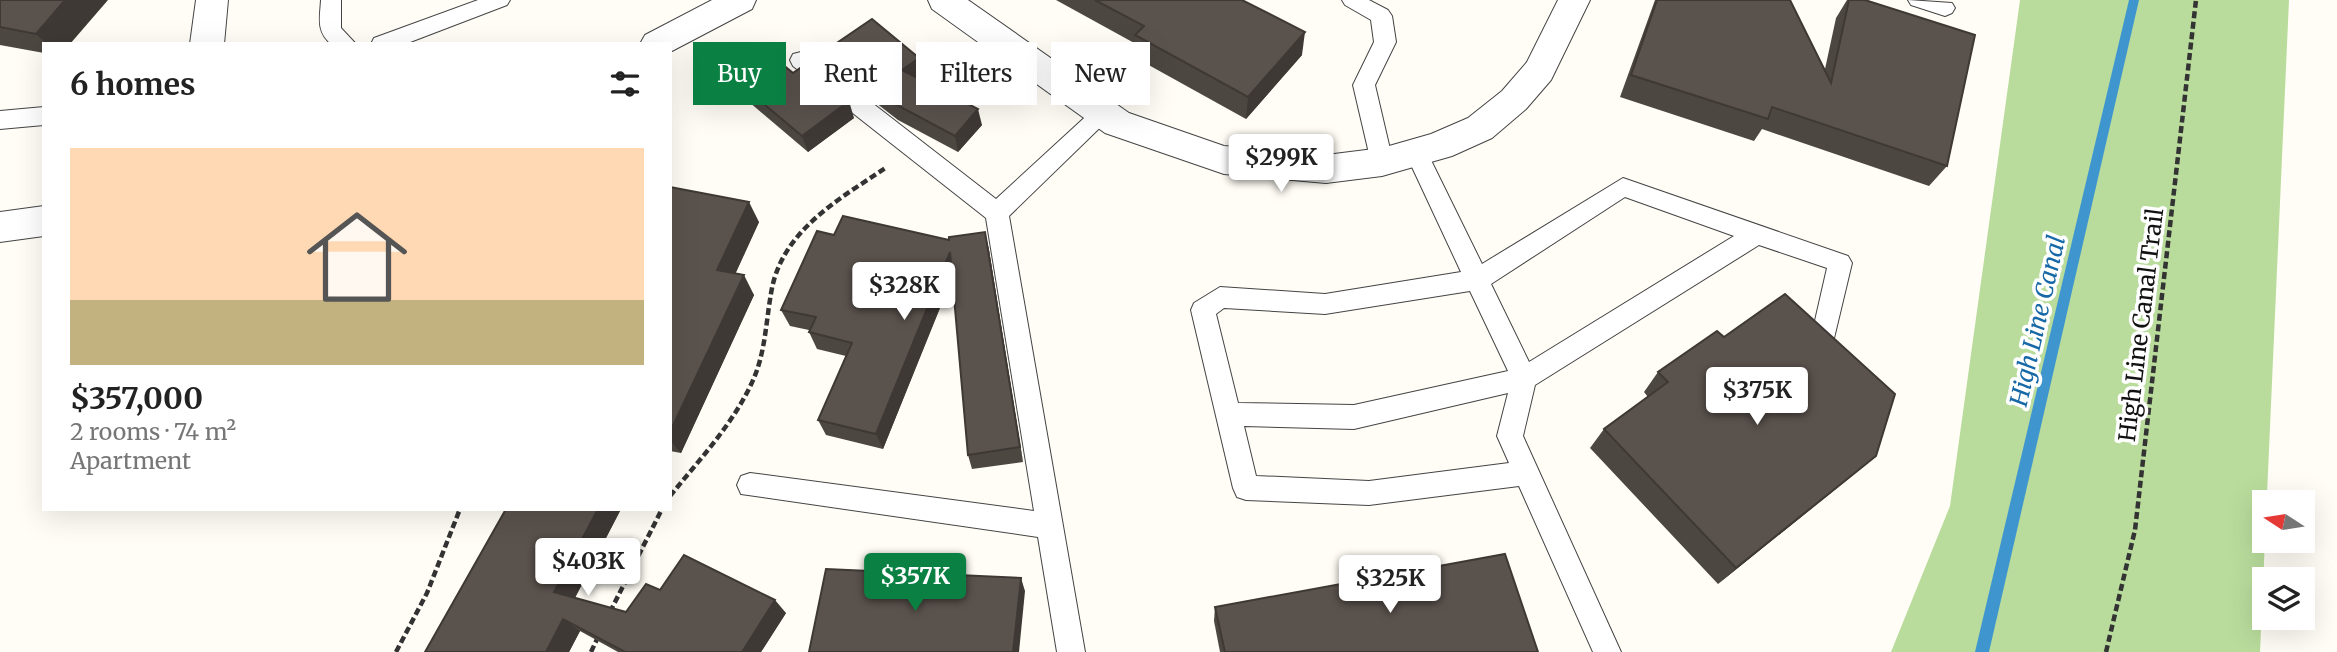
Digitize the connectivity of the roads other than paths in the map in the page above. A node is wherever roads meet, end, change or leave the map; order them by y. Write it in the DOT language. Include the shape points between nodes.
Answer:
graph roads {
  1 [pos="212,0"];
  2 [pos="331,0"];
  3 [pos="500,0"];
  4 [pos="740,0"];
  5 [pos="944,0"];
  6 [pos="1352,0"];
  7 [pos="1574,0"];
  8 [pos="1918,0"];
  9 [pos="1945,8"];
  10 [pos="207,42"];
  11 [pos="343,42"];
  12 [pos="387,42"];
  13 [pos="661,42"];
  14 [pos="858,105"];
  15 [pos="1103,114"];
  16 [pos="42,116"];
  17 [pos="0,120"];
  18 [pos="1416,152"];
  19 [pos="1382,162"];
  20 [pos="997,213"];
  21 [pos="42,221"];
  22 [pos="0,227"];
  23 [pos="1757,234"];
  24 [pos="1477,280"];
  25 [pos="1821,346"];
  26 [pos="1524,378"];
  27 [pos="1228,414"];
  28 [pos="1527,473"];
  29 [pos="750,485"];
  30 [pos="1051,526"];
  31 [pos="1071,652"];
  32 [pos="1607,652"];
  1 -- 10 [label="street"];
  2 -- 11 [label="lane" via="330,31"];
  3 -- 12 [label="lane"];
  4 -- 13 [label="street"];
  5 -- 15 [label="street"];
  6 -- 19 [label="lane" via="1381,16 1385,43 1364,85"];
  7 -- 18 [label="street" via="1539,71 1514,100 1480,128"];
  8 -- 9 [label="lane"];
  14 -- 20 [label="lane"];
  15 -- 19 [label="street" via="1170,144 1224,160 1326,169"];
  15 -- 20 [label="lane"];
  16 -- 17 [label="lane"];
  18 -- 19 [label="street"];
  18 -- 24 [label="lane"];
  20 -- 30 [label="lane"];
  21 -- 22 [label="street"];
  23 -- 24 [label="lane" via="1623,187"];
  23 -- 25 [label="lane" via="1840,263"];
  23 -- 26 [label="lane"];
  24 -- 26 [label="lane"];
  24 -- 27 [label="lane" via="1325,304 1220,297 1203,310"];
  26 -- 27 [label="lane" via="1354,417"];
  26 -- 28 [label="lane" via="1510,436"];
  27 -- 28 [label="lane" via="1246,488 1369,493"];
  28 -- 32 [label="lane"];
  29 -- 30 [label="lane"];
  30 -- 31 [label="lane"];
}
